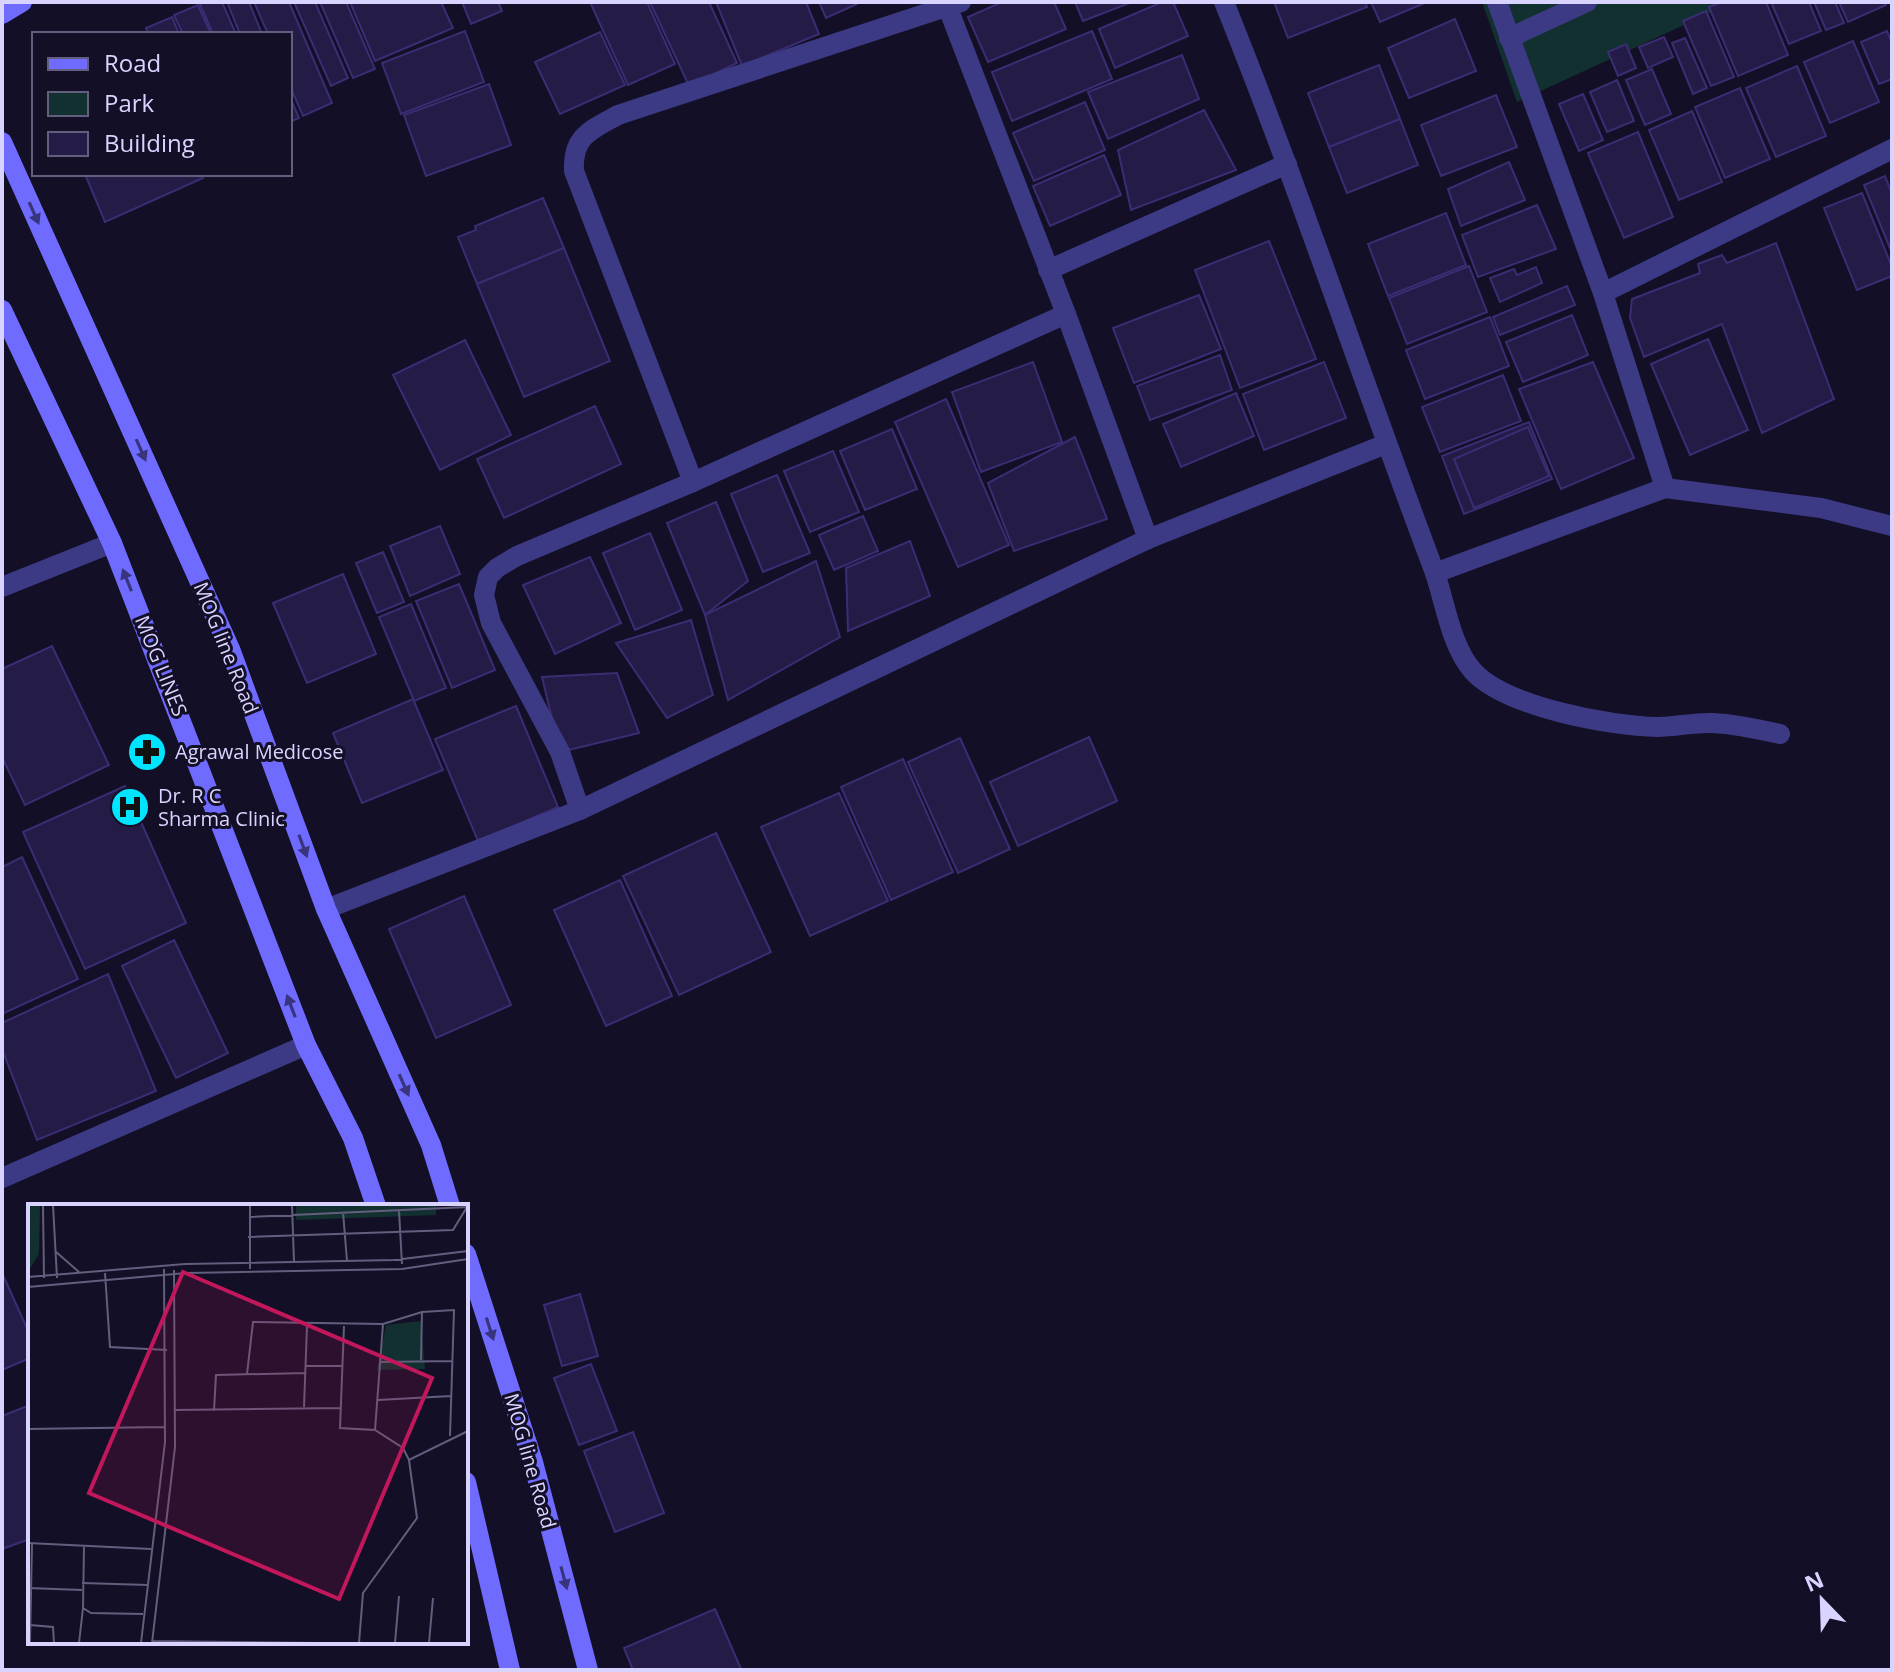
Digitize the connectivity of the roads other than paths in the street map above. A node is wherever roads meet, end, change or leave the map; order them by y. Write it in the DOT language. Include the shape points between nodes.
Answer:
graph roads {
  1 [pos="22,2"];
  2 [pos="1224,2"];
  3 [pos="1497,2"];
  4 [pos="1587,2"];
  5 [pos="955,5"];
  6 [pos="2,14"];
  7 [pos="1509,38"];
  8 [pos="2,142"];
  9 [pos="1892,149"];
  10 [pos="1287,164"];
  11 [pos="1048,270"];
  12 [pos="1603,293"];
  13 [pos="2,310"];
  14 [pos="1066,314"];
  15 [pos="1386,444"];
  16 [pos="693,482"];
  17 [pos="1665,488"];
  18 [pos="1892,526"];
  19 [pos="1148,539"];
  20 [pos="112,543"];
  21 [pos="1435,573"];
  22 [pos="2,587"];
  23 [pos="1780,734"];
  24 [pos="580,810"];
  25 [pos="326,909"];
  26 [pos="306,1045"];
  27 [pos="2,1178"];
  28 [pos="375,1204"];
  29 [pos="449,1204"];
  30 [pos="468,1260"];
  31 [pos="468,1491"];
  32 [pos="510,1670"];
  33 [pos="588,1670"];
  1 -- 6 [label="main road"];
  2 -- 10 [label="street"];
  3 -- 7 [label="street"];
  4 -- 7 [label="street"];
  5 -- 11 [label="street"];
  5 -- 16 [label="street" via="618,115 579,140 574,171"];
  7 -- 12 [label="street"];
  8 -- 25 [label="main road, MOG line Road, one-way" via="230,649"];
  9 -- 12 [label="street"];
  10 -- 11 [label="street"];
  10 -- 15 [label="street"];
  11 -- 14 [label="street"];
  12 -- 17 [label="street"];
  13 -- 20 [label="main road, MOG LINES"];
  14 -- 16 [label="street"];
  14 -- 19 [label="street"];
  15 -- 19 [label="street"];
  15 -- 21 [label="street"];
  16 -- 24 [label="street" via="517,556 488,577 484,595 491,623 560,752"];
  17 -- 18 [label="street" via="1821,508"];
  17 -- 21 [label="street"];
  19 -- 24 [label="street"];
  20 -- 22 [label="street"];
  26 -- 20 [label="main road, MOG LINES, one-way"];
  21 -- 23 [label="street" via="1460,651 1492,686 1540,707 1608,722 1658,727 1713,723"];
  24 -- 25 [label="street"];
  25 -- 29 [label="main road, MOG line Road, one-way" via="431,1145"];
  26 -- 27 [label="street"];
  26 -- 28 [label="main road, MOG LINES" via="353,1138"];
  30 -- 33 [label="main road, MOG line Road, one-way" via="533,1462"];
  31 -- 32 [label="main road"];
}
